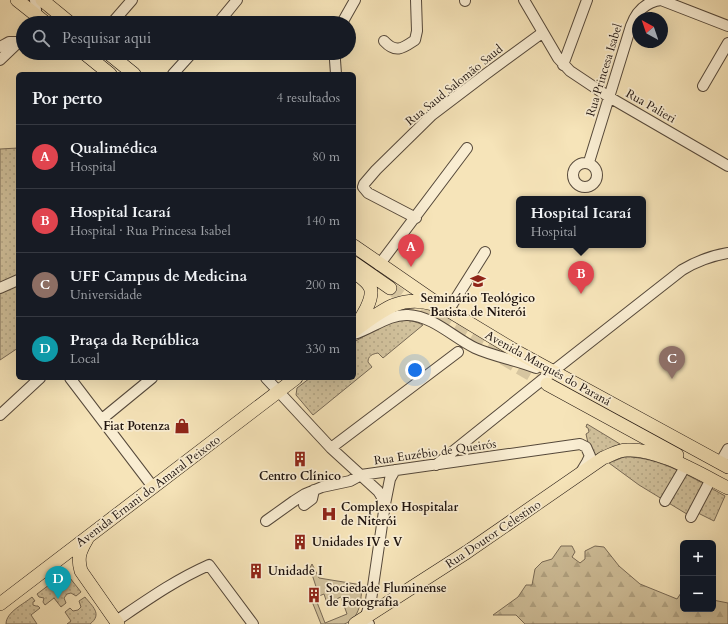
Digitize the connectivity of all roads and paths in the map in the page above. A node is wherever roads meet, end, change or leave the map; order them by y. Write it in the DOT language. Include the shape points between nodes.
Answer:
graph roads {
  1 [pos="17,0"];
  2 [pos="35,0"];
  3 [pos="42,0"];
  4 [pos="132,0"];
  5 [pos="238,0"];
  6 [pos="355,0"];
  7 [pos="416,0"];
  8 [pos="524,0"];
  9 [pos="587,0"];
  10 [pos="35,16"];
  11 [pos="39,16"];
  12 [pos="61,16"];
  13 [pos="118,16"];
  14 [pos="224,16"];
  15 [pos="346,16"];
  16 [pos="728,26"];
  17 [pos="542,33"];
  18 [pos="16,41"];
  19 [pos="384,41"];
  20 [pos="728,42"];
  21 [pos="16,45"];
  22 [pos="0,47"];
  23 [pos="0,60"];
  24 [pos="93,60"];
  25 [pos="117,60"];
  26 [pos="186,60"];
  27 [pos="334,60"];
  28 [pos="563,65"];
  29 [pos="108,72"];
  30 [pos="132,72"];
  31 [pos="175,72"];
  32 [pos="336,72"];
  33 [pos="703,86"];
  34 [pos="608,97"];
  35 [pos="467,148"];
  36 [pos="589,162"];
  37 [pos="728,166"];
  38 [pos="416,218"];
  39 [pos="356,247"];
  40 [pos="485,252"];
  41 [pos="728,253"];
  42 [pos="356,264"];
  43 [pos="380,265"];
  44 [pos="356,274"];
  45 [pos="16,281"];
  46 [pos="0,288"];
  47 [pos="390,288"];
  48 [pos="444,308"];
  49 [pos="356,325"];
  50 [pos="356,331"];
  51 [pos="356,333"];
  52 [pos="458,352"];
  53 [pos="552,372"];
  54 [pos="38,380"];
  55 [pos="72,380"];
  56 [pos="150,380"];
  57 [pos="268,380"];
  58 [pos="294,380"];
  59 [pos="547,384"];
  60 [pos="279,392"];
  61 [pos="0,415"];
  62 [pos="102,419"];
  63 [pos="460,446"];
  64 [pos="331,448"];
  65 [pos="728,450"];
  66 [pos="466,461"];
  67 [pos="436,465"];
  68 [pos="724,465"];
  69 [pos="685,467"];
  70 [pos="395,470"];
  71 [pos="361,475"];
  72 [pos="579,475"];
  73 [pos="711,479"];
  74 [pos="153,487"];
  75 [pos="728,487"];
  76 [pos="314,490"];
  77 [pos="665,501"];
  78 [pos="385,504"];
  79 [pos="304,505"];
  80 [pos="691,517"];
  81 [pos="266,521"];
  82 [pos="88,537"];
  83 [pos="0,604"];
  84 [pos="117,622"];
  85 [pos="363,622"];
  86 [pos="254,624"];
  1 -- 10 [label="main road"];
  2 -- 11 [label="street"];
  3 -- 12 [label="main road"];
  4 -- 13 [label="street"];
  5 -- 14 [label="street"];
  6 -- 15 [label="street"];
  7 -- 19 [label="street" via="415,40 401,49 394,49"];
  8 -- 17 [label="street, Rua Palieri"];
  9 -- 28 [label="street"];
  16 -- 34 [label="street, Rua Princesa Isabel" via="661,0 647,5 634,17"];
  17 -- 28 [label="street, Rua Palieri"];
  17 -- 38 [label="street, Rua Saud Salomão Saud" via="432,115 364,184 363,187 368,193"];
  18 -- 22 [label="street"];
  20 -- 33 [label="street"];
  21 -- 23 [label="street"];
  24 -- 29 [label="main road"];
  25 -- 30 [label="main road"];
  26 -- 31 [label="street"];
  27 -- 32 [label="street"];
  28 -- 34 [label="street, Rua Palieri"];
  34 -- 36 [label="street, Rua Princesa Isabel"];
  34 -- 37 [label="street, Rua Palieri"];
  35 -- 38 [label="street"];
  38 -- 43 [label="street"];
  39 -- 43 [label="main road, Avenida Marquês do Paraná"];
  40 -- 48 [label="street"];
  41 -- 53 [label="street" via="708,257 682,270"];
  42 -- 47 [label="main road"];
  43 -- 48 [label="main road, Avenida Marquês do Paraná"];
  44 -- 49 [label="main road" via="371,288 371,297"];
  45 -- 46 [label="street"];
  48 -- 50 [label="main road" via="417,301 403,302 377,315"];
  48 -- 53 [label="main road, Avenida Marquês do Paraná"];
  51 -- 53 [label="street" via="396,316 421,317 475,348"];
  52 -- 64 [label="street"];
  53 -- 63 [label="street"];
  53 -- 68 [label="main road, Avenida Marquês do Paraná"];
  54 -- 61 [label="street"];
  55 -- 62 [label="street"];
  56 -- 62 [label="street"];
  57 -- 60 [label="street"];
  58 -- 60 [label="main road, Avenida Ernani do Amaral Peixoto"];
  59 -- 75 [label="main road" via="688,461"];
  60 -- 64 [label="street"];
  60 -- 74 [label="main road, Avenida Ernani do Amaral Peixoto"];
  62 -- 74 [label="street"];
  63 -- 66 [label="street" via="460,453"];
  63 -- 67 [label="street"];
  64 -- 71 [label="street"];
  65 -- 68 [label="street"];
  66 -- 67 [label="street, Rua Euzébio de Queirós"];
  66 -- 72 [label="street, Rua Euzébio de Queirós" via="580,444 586,447 590,456"];
  67 -- 70 [label="street, Rua Euzébio de Queirós"];
  69 -- 72 [label="main road, Rua Doutor Celestino" via="655,454 633,450 620,451 604,458"];
  69 -- 73 [label="main road"];
  69 -- 77 [label="street"];
  70 -- 71 [label="street, Rua Euzébio de Queirós"];
  70 -- 78 [label="street" via="390,479"];
  71 -- 76 [label="street, Rua Euzébio de Queirós" via="350,481"];
  71 -- 78 [label="street" via="378,491"];
  72 -- 85 [label="main road, Rua Doutor Celestino"];
  73 -- 75 [label="main road"];
  73 -- 80 [label="street"];
  74 -- 82 [label="main road, Avenida Ernani do Amaral Peixoto"];
  76 -- 79 [label="street" via="312,498"];
  76 -- 81 [label="street, Rua Euzébio de Queirós" via="299,497"];
  78 -- 85 [label="street" via="370,600"];
  82 -- 83 [label="main road, Avenida Ernani do Amaral Peixoto"];
  82 -- 84 [label="main road" via="79,556 81,571"];
  84 -- 86 [label="street" via="164,588 185,575 209,565"];
}
